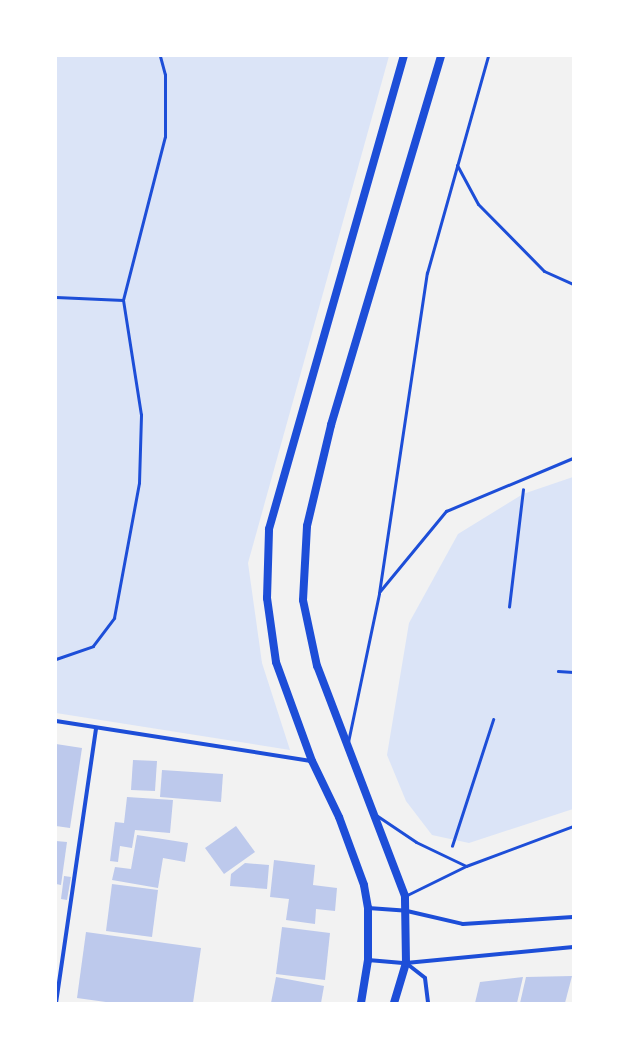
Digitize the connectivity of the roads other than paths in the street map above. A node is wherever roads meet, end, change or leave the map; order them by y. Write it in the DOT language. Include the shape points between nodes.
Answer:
graph roads {
  1 [pos="404,56"];
  2 [pos="441,56"];
  3 [pos="488,56"];
  4 [pos="457,165"];
  5 [pos="573,284"];
  6 [pos="573,458"];
  7 [pos="379,593"];
  8 [pos="56,721"];
  9 [pos="96,728"];
  10 [pos="347,747"];
  11 [pos="312,761"];
  12 [pos="369,809"];
  13 [pos="573,826"];
  14 [pos="466,866"];
  15 [pos="405,896"];
  16 [pos="368,908"];
  17 [pos="406,911"];
  18 [pos="573,917"];
  19 [pos="573,947"];
  20 [pos="368,960"];
  21 [pos="406,963"];
  22 [pos="56,1003"];
  23 [pos="361,1003"];
  24 [pos="394,1003"];
  25 [pos="428,1003"];
  1 -- 11 [label="main road" via="269,529 267,598 276,662"];
  2 -- 10 [label="main road" via="331,425 307,526 303,600 317,666"];
  3 -- 4 [label="lane"];
  4 -- 5 [label="lane" via="478,204 544,271"];
  4 -- 7 [label="lane" via="427,273"];
  6 -- 7 [label="lane" via="446,510"];
  7 -- 10 [label="lane"];
  8 -- 9 [label="street"];
  9 -- 11 [label="street"];
  9 -- 22 [label="street"];
  10 -- 12 [label="main road"];
  11 -- 16 [label="main road" via="339,817 364,886"];
  12 -- 14 [label="lane" via="416,842"];
  12 -- 15 [label="main road"];
  13 -- 14 [label="lane"];
  14 -- 15 [label="lane"];
  15 -- 17 [label="main road"];
  16 -- 17 [label="street"];
  16 -- 20 [label="main road"];
  17 -- 18 [label="street" via="463,924"];
  17 -- 21 [label="main road"];
  19 -- 21 [label="street"];
  20 -- 21 [label="street"];
  20 -- 23 [label="main road"];
  21 -- 24 [label="main road"];
  21 -- 25 [label="street" via="425,978"];
}
